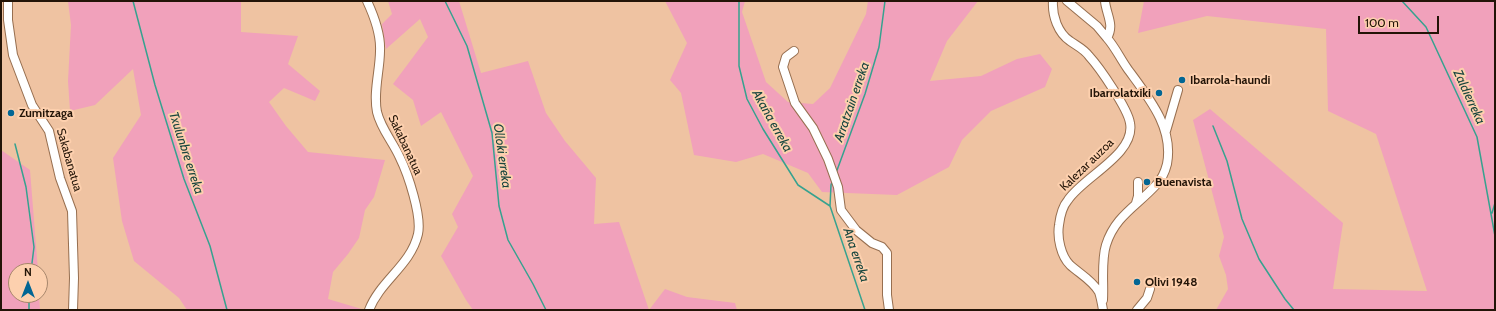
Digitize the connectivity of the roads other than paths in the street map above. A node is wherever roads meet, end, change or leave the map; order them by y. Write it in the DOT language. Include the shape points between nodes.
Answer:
graph roads {
  1 [pos="8,1"];
  2 [pos="367,1"];
  3 [pos="1053,1"];
  4 [pos="1067,1"];
  5 [pos="1105,1"];
  6 [pos="1107,38"];
  7 [pos="794,51"];
  8 [pos="1178,90"];
  9 [pos="1166,131"];
  10 [pos="1138,182"];
  11 [pos="1136,203"];
  12 [pos="1150,289"];
  13 [pos="73,310"];
  14 [pos="369,310"];
  15 [pos="889,310"];
  16 [pos="1103,310"];
  17 [pos="1137,310"];
  1 -- 13 [label="street, Sakabanatua" via="13,55 32,105 49,131 60,178 72,211"];
  2 -- 14 [label="street, Sakabanatua" via="377,30 380,50 376,89 377,111 384,131 400,157 410,184 417,210 419,233 412,251 374,299"];
  3 -- 16 [label="street, Kalezar auzoa" via="1054,15 1062,33 1090,56 1121,102 1130,122 1131,132 1126,145 1076,190 1064,206 1059,222 1059,238 1064,257 1095,287"];
  4 -- 6 [label="street" via="1097,26"];
  5 -- 6 [label="street" via="1111,32"];
  6 -- 9 [label="street" via="1139,83"];
  7 -- 15 [label="street" via="786,57 784,67 795,103 813,128 833,172 841,210 856,230 887,253"];
  8 -- 9 [label="street"];
  9 -- 11 [label="street" via="1169,154 1164,175 1157,185"];
  10 -- 11 [label="street"];
  11 -- 16 [label="street" via="1121,217 1106,245"];
  12 -- 17 [label="street"];
}
